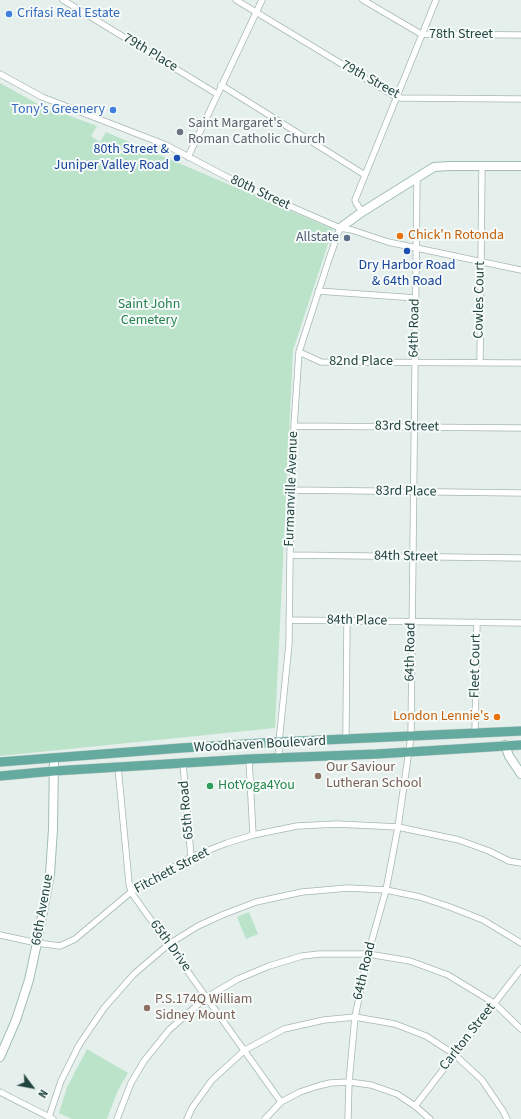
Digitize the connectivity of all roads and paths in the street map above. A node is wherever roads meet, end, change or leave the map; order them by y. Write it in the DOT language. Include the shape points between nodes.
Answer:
graph roads {
  1 [pos="63,0"];
  2 [pos="236,0"];
  3 [pos="262,0"];
  4 [pos="363,0"];
  5 [pos="436,0"];
  6 [pos="256,12"];
  7 [pos="421,34"];
  8 [pos="521,35"];
  9 [pos="0,74"];
  10 [pos="221,85"];
  11 [pos="217,94"];
  12 [pos="396,97"];
  13 [pos="521,99"];
  14 [pos="188,156"];
  15 [pos="482,166"];
  16 [pos="521,166"];
  17 [pos="365,175"];
  18 [pos="417,178"];
  19 [pos="362,212"];
  20 [pos="340,228"];
  21 [pos="416,248"];
  22 [pos="481,262"];
  23 [pos="521,270"];
  24 [pos="318,291"];
  25 [pos="416,298"];
  26 [pos="299,352"];
  27 [pos="415,362"];
  28 [pos="480,363"];
  29 [pos="521,363"];
  30 [pos="294,426"];
  31 [pos="414,427"];
  32 [pos="521,428"];
  33 [pos="292,490"];
  34 [pos="413,492"];
  35 [pos="521,493"];
  36 [pos="290,555"];
  37 [pos="412,557"];
  38 [pos="521,558"];
  39 [pos="289,620"];
  40 [pos="347,621"];
  41 [pos="412,622"];
  42 [pos="477,622"];
  43 [pos="521,623"];
  44 [pos="521,731"];
  45 [pos="475,733"];
  46 [pos="411,736"];
  47 [pos="346,739"];
  48 [pos="279,742"];
  49 [pos="521,745"];
  50 [pos="505,746"];
  51 [pos="409,752"];
  52 [pos="279,757"];
  53 [pos="54,758"];
  54 [pos="249,759"];
  55 [pos="0,762"];
  56 [pos="183,763"];
  57 [pos="118,767"];
  58 [pos="54,771"];
  59 [pos="521,774"];
  60 [pos="0,776"];
  61 [pos="398,827"];
  62 [pos="253,835"];
  63 [pos="190,857"];
  64 [pos="521,863"];
  65 [pos="386,890"];
  66 [pos="131,892"];
  67 [pos="0,935"];
  68 [pos="37,943"];
  69 [pos="169,944"];
  70 [pos="521,944"];
  71 [pos="368,954"];
  72 [pos="521,969"];
  73 [pos="207,997"];
  74 [pos="494,1003"];
  75 [pos="355,1017"];
  76 [pos="521,1029"];
  77 [pos="244,1050"];
  78 [pos="454,1054"];
  79 [pos="0,1057"];
  80 [pos="349,1082"];
  81 [pos="0,1092"];
  82 [pos="281,1102"];
  83 [pos="415,1106"];
  84 [pos="51,1118"];
  85 [pos="117,1119"];
  86 [pos="187,1119"];
  87 [pos="265,1119"];
  88 [pos="348,1119"];
  89 [pos="430,1119"];
  90 [pos="507,1119"];
  1 -- 11 [label="street, 79th Place"];
  2 -- 6 [label="street, 79th Street"];
  3 -- 6 [label="street"];
  4 -- 7 [label="street, 78th Street"];
  5 -- 7 [label="street"];
  6 -- 10 [label="street"];
  6 -- 12 [label="street, 79th Street"];
  7 -- 8 [label="street, 78th Street"];
  7 -- 12 [label="street"];
  9 -- 14 [label="street, 80th Street" via="42,97"];
  10 -- 11 [label="street"];
  10 -- 17 [label="street"];
  11 -- 14 [label="street"];
  12 -- 13 [label="street, 79th Street"];
  12 -- 17 [label="street"];
  14 -- 20 [label="street, 80th Street" via="246,187"];
  15 -- 16 [label="street"];
  15 -- 18 [label="street" via="436,166"];
  15 -- 22 [label="street, Cowles Court"];
  17 -- 19 [label="street" via="355,200"];
  18 -- 19 [label="street"];
  18 -- 21 [label="street, 64th Road"];
  19 -- 20 [label="street"];
  20 -- 21 [label="street, 80th Street"];
  20 -- 24 [label="street, Furmanville Avenue"];
  21 -- 22 [label="street, 80th Street"];
  21 -- 25 [label="street, 64th Road"];
  22 -- 23 [label="street, 80th Street"];
  22 -- 28 [label="street, Cowles Court"];
  24 -- 25 [label="street"];
  24 -- 26 [label="street, Furmanville Avenue"];
  25 -- 27 [label="street, 64th Road"];
  26 -- 27 [label="street, 82nd Place" via="321,362"];
  26 -- 30 [label="street, Furmanville Avenue"];
  27 -- 28 [label="street, 82nd Place"];
  27 -- 31 [label="street, 64th Road"];
  28 -- 29 [label="street, 82nd Place"];
  30 -- 31 [label="street, 83rd Street"];
  30 -- 33 [label="street, Furmanville Avenue"];
  31 -- 32 [label="street, 83rd Street"];
  31 -- 34 [label="street, 64th Road"];
  33 -- 34 [label="street, 83rd Place"];
  33 -- 36 [label="street, Furmanville Avenue"];
  34 -- 35 [label="street, 83rd Place"];
  34 -- 37 [label="street, 64th Road"];
  36 -- 37 [label="street, 84th Street"];
  36 -- 39 [label="street, Furmanville Avenue"];
  37 -- 38 [label="street, 84th Street"];
  37 -- 41 [label="street, 64th Road"];
  39 -- 40 [label="street, 84th Place"];
  39 -- 48 [label="street, Furmanville Avenue"];
  40 -- 41 [label="street, 84th Place"];
  40 -- 47 [label="street"];
  41 -- 42 [label="street, 84th Place"];
  41 -- 46 [label="street, 64th Road"];
  42 -- 43 [label="street, 84th Place"];
  42 -- 45 [label="street, Fleet Court"];
  44 -- 45 [label="main road, Woodhaven Boulevard"];
  45 -- 46 [label="main road, Woodhaven Boulevard"];
  46 -- 47 [label="main road, Woodhaven Boulevard"];
  46 -- 51 [label="street, 64th Road"];
  47 -- 48 [label="main road, Woodhaven Boulevard"];
  48 -- 52 [label="street, Furmanville Avenue"];
  48 -- 53 [label="main road, Woodhaven Boulevard"];
  49 -- 50 [label="main road, Woodhaven Boulevard"];
  50 -- 51 [label="main road, Woodhaven Boulevard"];
  50 -- 59 [label="street"];
  51 -- 52 [label="main road, Woodhaven Boulevard"];
  51 -- 61 [label="street, 64th Road"];
  52 -- 54 [label="main road, Woodhaven Boulevard"];
  53 -- 55 [label="main road, Woodhaven Boulevard"];
  53 -- 58 [label="street, 66th Avenue"];
  54 -- 56 [label="main road, Woodhaven Boulevard"];
  54 -- 62 [label="street"];
  56 -- 57 [label="main road, Woodhaven Boulevard"];
  56 -- 63 [label="street, 65th Road"];
  57 -- 58 [label="main road, Woodhaven Boulevard"];
  57 -- 66 [label="street, 65th Drive"];
  58 -- 60 [label="main road, Woodhaven Boulevard"];
  58 -- 68 [label="street, 66th Avenue" via="50,874"];
  61 -- 62 [label="street, Fitchett Street" via="338,824 297,826"];
  61 -- 64 [label="street, Fitchett Street" via="459,840 509,861"];
  61 -- 65 [label="street, 64th Road"];
  62 -- 63 [label="street, Fitchett Street"];
  63 -- 66 [label="street, Fitchett Street"];
  65 -- 69 [label="street" via="348,888 310,891 256,902 198,926"];
  65 -- 70 [label="street" via="420,897 483,920"];
  65 -- 71 [label="street, 64th Road"];
  66 -- 68 [label="street, Fitchett Street" via="75,939 60,946"];
  66 -- 69 [label="street, 65th Drive"];
  67 -- 68 [label="street, Fitchett Street"];
  68 -- 79 [label="street, 66th Avenue" via="16,1020"];
  69 -- 73 [label="street, 65th Drive"];
  69 -- 84 [label="street" via="134,974 104,1008 79,1045 61,1081"];
  71 -- 73 [label="street" via="302,956 238,979"];
  71 -- 74 [label="street" via="410,962 448,975"];
  71 -- 75 [label="street, 64th Road"];
  72 -- 74 [label="street, Carlton Street"];
  73 -- 77 [label="street, 65th Drive"];
  73 -- 85 [label="street" via="169,1030 144,1061 131,1083"];
  74 -- 76 [label="street"];
  74 -- 78 [label="street, Carlton Street"];
  75 -- 77 [label="street" via="324,1020 284,1029"];
  75 -- 78 [label="street" via="395,1024 426,1036"];
  75 -- 80 [label="street, 64th Road"];
  77 -- 82 [label="street, 65th Drive"];
  77 -- 86 [label="street" via="212,1080"];
  78 -- 83 [label="street, Carlton Street"];
  78 -- 90 [label="street" via="482,1080"];
  80 -- 82 [label="street" via="318,1086"];
  80 -- 83 [label="street" via="371,1084 397,1094"];
  80 -- 88 [label="street, 64th Road"];
  81 -- 84 [label="street"];
  82 -- 87 [label="street"];
  83 -- 89 [label="street"];
}
